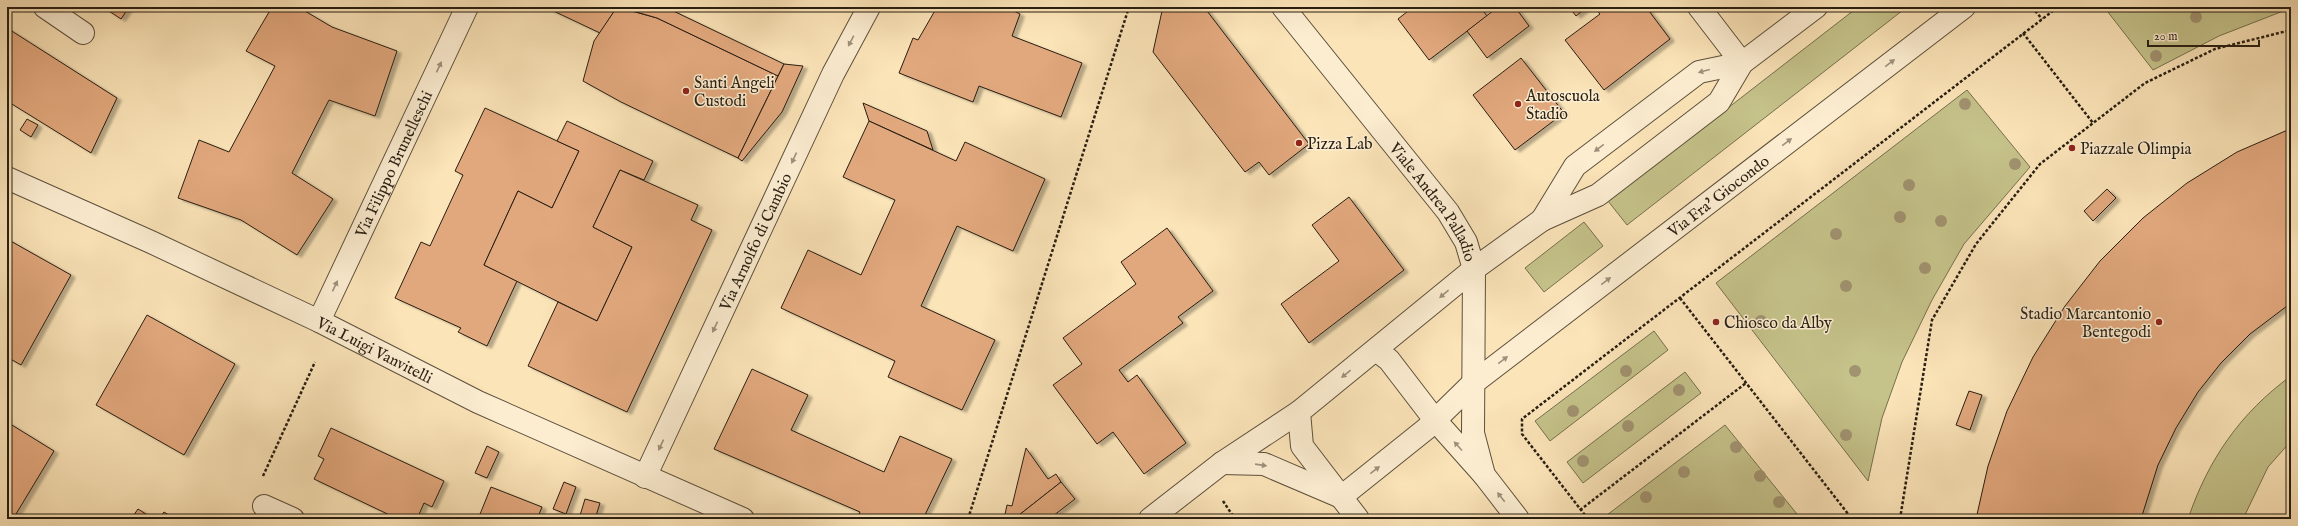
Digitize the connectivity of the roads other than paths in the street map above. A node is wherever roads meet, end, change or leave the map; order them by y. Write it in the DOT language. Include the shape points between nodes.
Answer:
graph roads {
  1 [pos="45,7"];
  2 [pos="467,7"];
  3 [pos="869,7"];
  4 [pos="1283,7"];
  5 [pos="1698,7"];
  6 [pos="1816,7"];
  7 [pos="1964,7"];
  8 [pos="83,34"];
  9 [pos="1742,63"];
  10 [pos="7,178"];
  11 [pos="1542,220"];
  12 [pos="1474,269"];
  13 [pos="319,321"];
  14 [pos="1376,350"];
  15 [pos="1472,384"];
  16 [pos="1299,412"];
  17 [pos="1435,420"];
  18 [pos="1222,463"];
  19 [pos="1484,475"];
  20 [pos="645,477"];
  21 [pos="1341,497"];
  22 [pos="264,506"];
  23 [pos="293,519"];
  24 [pos="743,519"];
  25 [pos="1150,519"];
  26 [pos="1358,519"];
  27 [pos="1518,519"];
  1 -- 8 [label="street"];
  13 -- 2 [label="street, Via Filippo Brunelleschi, one-way"];
  3 -- 20 [label="street, Via Arnolfo di Cambio, one-way" via="830,81"];
  4 -- 12 [label="street, Viale Andrea Palladio" via="1448,212 1466,242"];
  5 -- 9 [label="street"];
  6 -- 9 [label="street"];
  15 -- 7 [label="street, Via Fra' Giocondo, one-way"];
  9 -- 11 [label="street" via="1719,102 1598,195"];
  9 -- 11 [label="street, one-way" via="1699,72 1575,166"];
  10 -- 13 [label="street, Via Luigi Vanvitelli"];
  11 -- 12 [label="street"];
  12 -- 14 [label="street, one-way"];
  12 -- 15 [label="street"];
  13 -- 20 [label="street, Via Luigi Vanvitelli" via="478,402"];
  14 -- 16 [label="street, one-way"];
  14 -- 17 [label="street" via="1389,360"];
  15 -- 17 [label="street"];
  15 -- 19 [label="street" via="1473,434"];
  16 -- 18 [label="street"];
  16 -- 21 [label="street" via="1302,446"];
  19 -- 17 [label="street, one-way"];
  21 -- 17 [label="street, one-way" via="1426,430"];
  18 -- 21 [label="street, one-way" via="1264,464"];
  18 -- 25 [label="street"];
  27 -- 19 [label="street, one-way"];
  20 -- 24 [label="street, Via Luigi Vanvitelli"];
  21 -- 26 [label="street"];
  22 -- 23 [label="street"];
}
